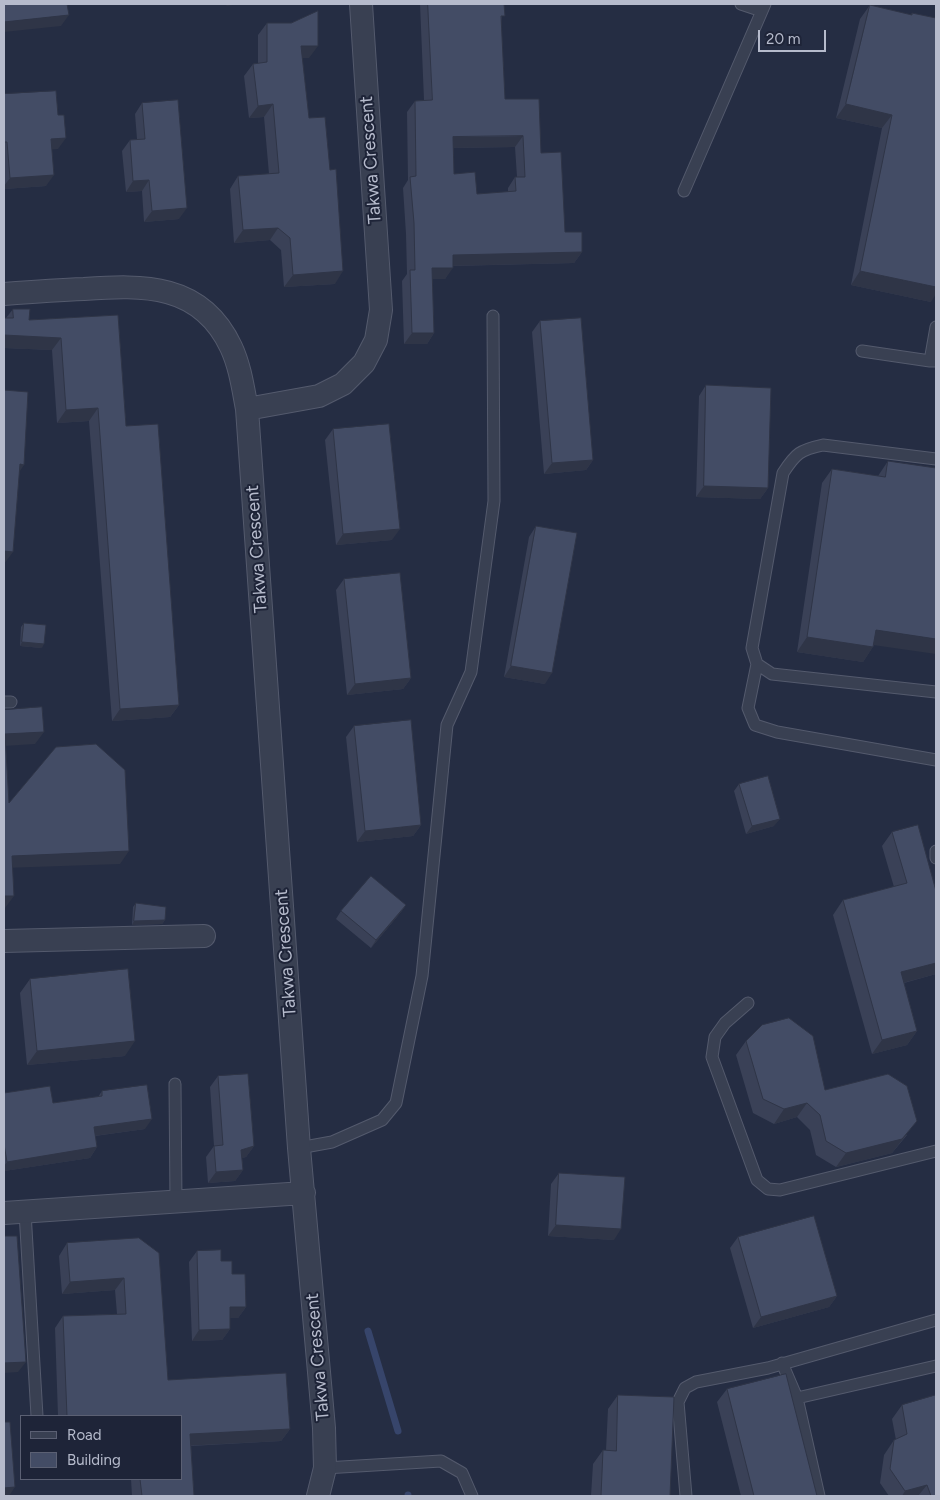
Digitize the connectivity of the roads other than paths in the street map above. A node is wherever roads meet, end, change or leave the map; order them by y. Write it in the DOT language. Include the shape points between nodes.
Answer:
graph roads {
  1 [pos="361,4"];
  2 [pos="741,4"];
  3 [pos="763,7"];
  4 [pos="684,191"];
  5 [pos="4,294"];
  6 [pos="493,316"];
  7 [pos="936,327"];
  8 [pos="862,351"];
  9 [pos="933,361"];
  10 [pos="248,409"];
  11 [pos="936,459"];
  12 [pos="757,664"];
  13 [pos="936,692"];
  14 [pos="936,760"];
  15 [pos="936,851"];
  16 [pos="936,858"];
  17 [pos="204,936"];
  18 [pos="4,941"];
  19 [pos="748,1003"];
  20 [pos="175,1084"];
  21 [pos="299,1148"];
  22 [pos="936,1151"];
  23 [pos="304,1193"];
  24 [pos="176,1202"];
  25 [pos="14,1213"];
  26 [pos="936,1320"];
  27 [pos="782,1363"];
  28 [pos="936,1366"];
  29 [pos="797,1398"];
  30 [pos="37,1415"];
  31 [pos="325,1468"];
  32 [pos="318,1496"];
  33 [pos="472,1496"];
  34 [pos="686,1496"];
  35 [pos="820,1496"];
  1 -- 10 [label="street, Takwa Crescent" via="381,310 376,340 364,363 343,384 319,396"];
  2 -- 3 [label="lane"];
  3 -- 4 [label="lane"];
  5 -- 10 [label="street, Takwa Crescent" via="127,286 153,288 179,296 200,308 218,325 231,346"];
  6 -- 21 [label="lane" via="494,500 471,672 447,725 422,976 396,1103 382,1120 332,1142"];
  7 -- 9 [label="lane"];
  8 -- 9 [label="lane"];
  10 -- 21 [label="street, Takwa Crescent"];
  11 -- 12 [label="lane" via="823,445 793,457 783,473 752,648"];
  12 -- 13 [label="lane" via="772,674"];
  12 -- 14 [label="lane" via="748,708 755,725 777,732"];
  15 -- 16 [label="lane"];
  17 -- 18 [label="street"];
  19 -- 22 [label="lane" via="725,1023 715,1037 712,1057 757,1180 768,1189 780,1190"];
  20 -- 24 [label="lane"];
  21 -- 23 [label="street, Takwa Crescent"];
  23 -- 24 [label="street"];
  23 -- 31 [label="street, Takwa Crescent"];
  24 -- 25 [label="street"];
  25 -- 30 [label="lane"];
  26 -- 27 [label="lane"];
  27 -- 29 [label="lane"];
  27 -- 34 [label="lane" via="696,1382 685,1388 678,1402"];
  28 -- 29 [label="lane"];
  29 -- 35 [label="lane"];
  31 -- 32 [label="street, Takwa Crescent"];
  31 -- 33 [label="lane" via="441,1461 462,1472"];
}
